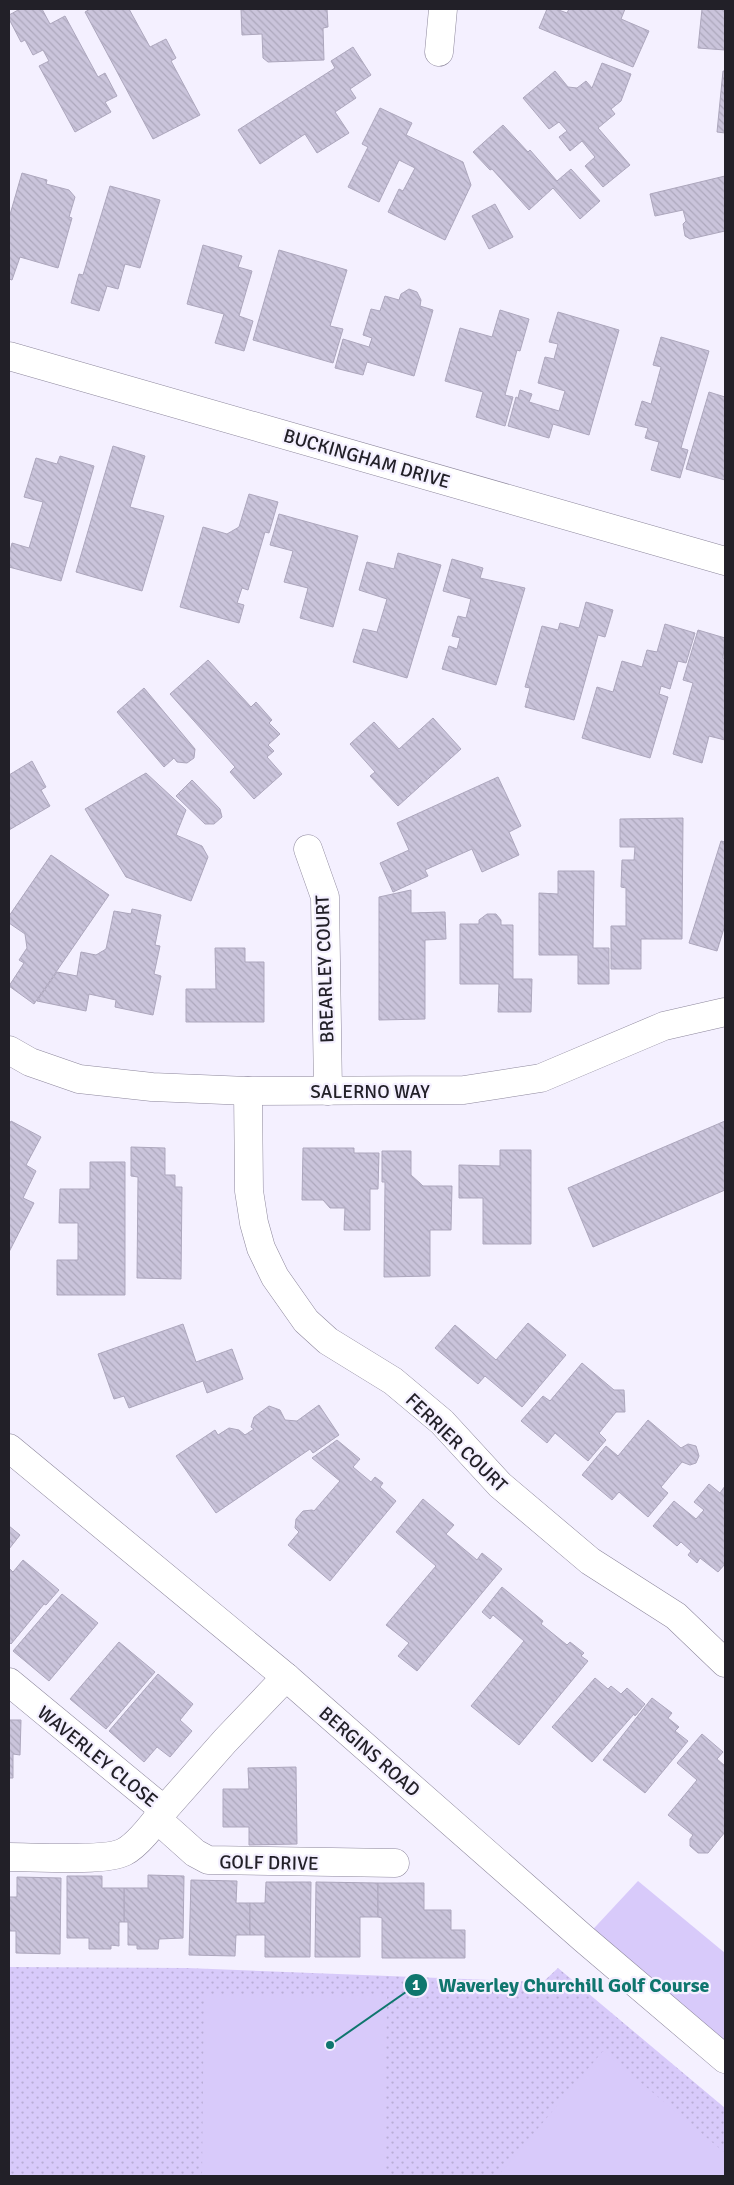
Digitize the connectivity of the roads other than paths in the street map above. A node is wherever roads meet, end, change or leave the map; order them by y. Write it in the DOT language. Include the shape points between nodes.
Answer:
graph roads {
  1 [pos="443,9"];
  2 [pos="439,52"];
  3 [pos="9,356"];
  4 [pos="725,561"];
  5 [pos="308,849"];
  6 [pos="725,1012"];
  7 [pos="9,1050"];
  8 [pos="328,1090"];
  9 [pos="248,1091"];
  10 [pos="9,1448"];
  11 [pos="725,1663"];
  12 [pos="286,1677"];
  13 [pos="9,1682"];
  14 [pos="160,1814"];
  15 [pos="9,1857"];
  16 [pos="395,1863"];
  17 [pos="725,2059"];
  1 -- 2 [label="street"];
  3 -- 4 [label="street, BUCKINGHAM DRIVE"];
  5 -- 8 [label="street, BREARLEY COURT" via="325,897"];
  6 -- 8 [label="street, SALERNO WAY" via="664,1026 541,1078 464,1090"];
  7 -- 9 [label="street, SALERNO WAY" via="30,1062 79,1079 152,1087"];
  8 -- 9 [label="street, SALERNO WAY"];
  9 -- 11 [label="street, FERRIER COURT" via="249,1191 254,1223 261,1248 276,1277 306,1321 328,1340 393,1381 442,1422 500,1485 590,1561 676,1616"];
  10 -- 12 [label="street, BERGINS ROAD"];
  12 -- 14 [label="street, WAVERLEY CLOSE"];
  12 -- 17 [label="street, BERGINS ROAD"];
  13 -- 14 [label="street, WAVERLEY CLOSE"];
  14 -- 15 [label="street" via="124,1852 92,1857"];
  14 -- 16 [label="street, GOLF DRIVE" via="195,1853 208,1860"];
}
